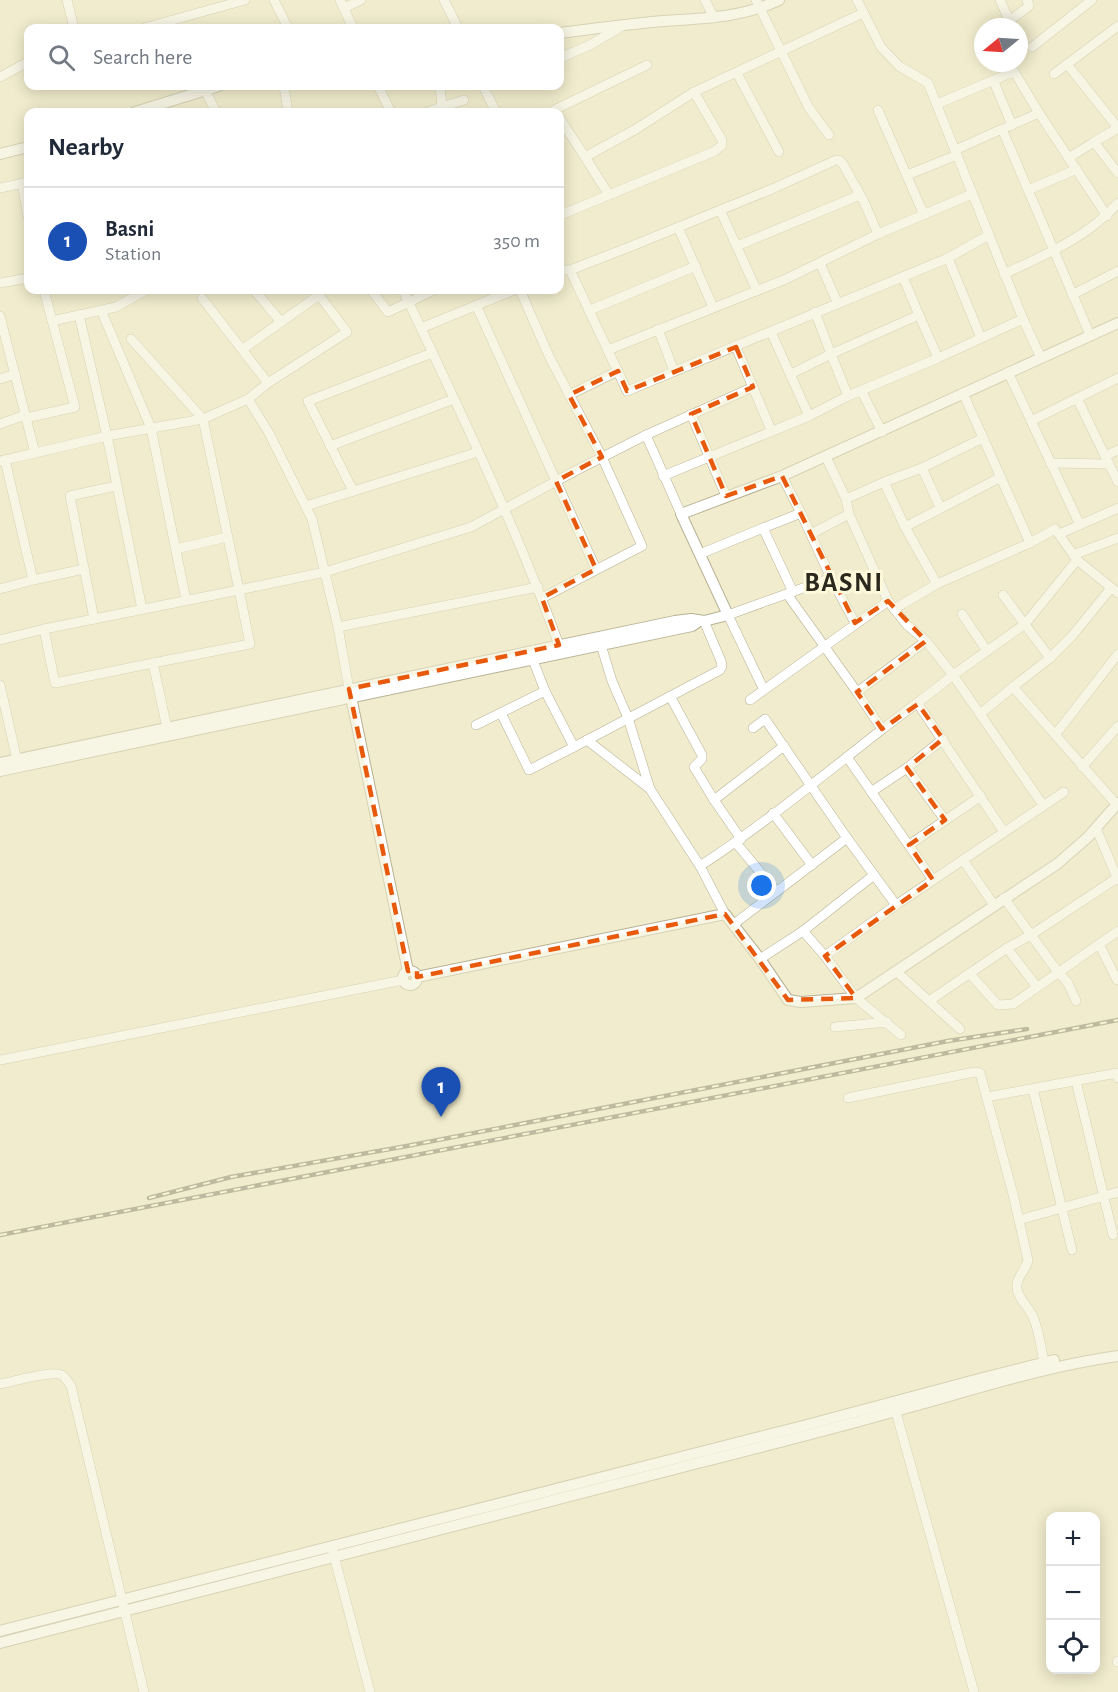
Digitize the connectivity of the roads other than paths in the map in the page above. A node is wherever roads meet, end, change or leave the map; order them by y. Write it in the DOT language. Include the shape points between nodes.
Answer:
graph roads {
  1 [pos="67,0"];
  2 [pos="245,0"];
  3 [pos="274,0"];
  4 [pos="361,0"];
  5 [pos="447,0"];
  6 [pos="705,0"];
  7 [pos="779,0"];
  8 [pos="857,0"];
  9 [pos="1000,0"];
  10 [pos="1092,0"];
  11 [pos="1031,2"];
  12 [pos="342,4"];
  13 [pos="758,4"];
  14 [pos="863,13"];
  15 [pos="714,18"];
  16 [pos="1008,18"];
  17 [pos="1016,18"];
  18 [pos="73,24"];
  19 [pos="179,24"];
  20 [pos="286,24"];
  21 [pos="351,24"];
  22 [pos="456,24"];
  23 [pos="624,25"];
  24 [pos="1118,26"];
  25 [pos="564,32"];
  26 [pos="1032,47"];
  27 [pos="781,51"];
  28 [pos="564,56"];
  29 [pos="24,64"];
  30 [pos="1067,64"];
  31 [pos="647,65"];
  32 [pos="737,72"];
  33 [pos="1006,72"];
  34 [pos="1015,72"];
  35 [pos="1054,74"];
  36 [pos="0,77"];
  37 [pos="994,82"];
  38 [pos="197,90"];
  39 [pos="201,90"];
  40 [pos="285,90"];
  41 [pos="380,90"];
  42 [pos="440,90"];
  43 [pos="488,90"];
  44 [pos="694,92"];
  45 [pos="464,100"];
  46 [pos="937,104"];
  47 [pos="442,107"];
  48 [pos="146,108"];
  49 [pos="213,108"];
  50 [pos="287,108"];
  51 [pos="389,108"];
  52 [pos="495,108"];
  53 [pos="564,108"];
  54 [pos="879,110"];
  55 [pos="1039,113"];
  56 [pos="1012,125"];
  57 [pos="564,127"];
  58 [pos="1118,128"];
  59 [pos="1002,129"];
  60 [pos="829,135"];
  61 [pos="1094,142"];
  62 [pos="24,148"];
  63 [pos="779,152"];
  64 [pos="956,152"];
  65 [pos="0,154"];
  66 [pos="585,157"];
  67 [pos="1070,157"];
  68 [pos="1077,169"];
  69 [pos="1118,173"];
  70 [pos="907,175"];
  71 [pos="24,183"];
  72 [pos="0,188"];
  73 [pos="1028,190"];
  74 [pos="972,194"];
  75 [pos="609,195"];
  76 [pos="860,195"];
  77 [pos="1118,203"];
  78 [pos="720,210"];
  79 [pos="564,212"];
  80 [pos="924,215"];
  81 [pos="1107,216"];
  82 [pos="678,228"];
  83 [pos="878,234"];
  84 [pos="989,235"];
  85 [pos="737,246"];
  86 [pos="1054,250"];
  87 [pos="948,258"];
  88 [pos="820,263"];
  89 [pos="696,266"];
  90 [pos="564,270"];
  91 [pos="570,270"];
  92 [pos="1118,270"];
  93 [pos="1004,274"];
  94 [pos="903,277"];
  95 [pos="24,279"];
  96 [pos="0,283"];
  97 [pos="758,291"];
  98 [pos="45,294"];
  99 [pos="139,294"];
  100 [pos="257,294"];
  101 [pos="315,294"];
  102 [pos="318,294"];
  103 [pos="375,294"];
  104 [pos="405,294"];
  105 [pos="426,294"];
  106 [pos="504,294"];
  107 [pos="522,294"];
  108 [pos="1072,295"];
  109 [pos="202,298"];
  110 [pos="409,303"];
  111 [pos="838,304"];
  112 [pos="477,305"];
  113 [pos="713,307"];
  114 [pos="101,310"];
  115 [pos="590,310"];
  116 [pos="815,312"];
  117 [pos="80,315"];
  118 [pos="919,315"];
  119 [pos="0,316"];
  120 [pos="1023,319"];
  121 [pos="52,321"];
  122 [pos="281,322"];
  123 [pos="1118,323"];
  124 [pos="421,328"];
  125 [pos="658,329"];
  126 [pos="771,332"];
  127 [pos="1090,335"];
  128 [pos="981,338"];
  129 [pos="131,339"];
  130 [pos="3,343"];
  131 [pos="736,347"];
  132 [pos="243,350"];
  133 [pos="608,350"];
  134 [pos="432,353"];
  135 [pos="831,354"];
  136 [pos="938,358"];
  137 [pos="1041,358"];
  138 [pos="618,371"];
  139 [pos="674,371"];
  140 [pos="1008,372"];
  141 [pos="15,374"];
  142 [pos="791,374"];
  143 [pos="1118,378"];
  144 [pos="0,379"];
  145 [pos="268,383"];
  146 [pos="753,387"];
  147 [pos="862,392"];
  148 [pos="963,393"];
  149 [pos="569,395"];
  150 [pos="848,396"];
  151 [pos="1077,398"];
  152 [pos="248,399"];
  153 [pos="454,399"];
  154 [pos="691,414"];
  155 [pos="809,416"];
  156 [pos="25,417"];
  157 [pos="203,419"];
  158 [pos="1031,421"];
  159 [pos="0,424"];
  160 [pos="150,428"];
  161 [pos="771,430"];
  162 [pos="882,432"];
  163 [pos="645,435"];
  164 [pos="107,436"];
  165 [pos="983,438"];
  166 [pos="330,446"];
  167 [pos="1118,450"];
  168 [pos="478,452"];
  169 [pos="35,453"];
  170 [pos="709,455"];
  171 [pos="826,457"];
  172 [pos="602,458"];
  173 [pos="3,460"];
  174 [pos="1107,460"];
  175 [pos="1050,463"];
  176 [pos="922,468"];
  177 [pos="663,476"];
  178 [pos="782,476"];
  179 [pos="1001,477"];
  180 [pos="556,481"];
  181 [pos="1118,482"];
  182 [pos="884,483"];
  183 [pos="116,486"];
  184 [pos="353,491"];
  185 [pos="726,496"];
  186 [pos="846,499"];
  187 [pos="306,506"];
  188 [pos="940,507"];
  189 [pos="1118,508"];
  190 [pos="505,510"];
  191 [pos="801,513"];
  192 [pos="681,514"];
  193 [pos="849,514"];
  194 [pos="1080,525"];
  195 [pos="904,527"];
  196 [pos="763,528"];
  197 [pos="811,534"];
  198 [pos="1059,534"];
  199 [pos="227,537"];
  200 [pos="1118,538"];
  201 [pos="1030,543"];
  202 [pos="176,549"];
  203 [pos="700,554"];
  204 [pos="1075,558"];
  205 [pos="84,569"];
  206 [pos="596,569"];
  207 [pos="325,572"];
  208 [pos="831,578"];
  209 [pos="33,580"];
  210 [pos="937,584"];
  211 [pos="538,587"];
  212 [pos="0,589"];
  213 [pos="239,590"];
  214 [pos="1115,590"];
  215 [pos="790,593"];
  216 [pos="1004,595"];
  217 [pos="542,598"];
  218 [pos="186,600"];
  219 [pos="891,605"];
  220 [pos="142,609"];
  221 [pos="962,614"];
  222 [pos="728,615"];
  223 [pos="94,619"];
  224 [pos="702,621"];
  225 [pos="855,623"];
  226 [pos="1025,624"];
  227 [pos="338,627"];
  228 [pos="44,629"];
  229 [pos="0,640"];
  230 [pos="926,641"];
  231 [pos="559,645"];
  232 [pos="601,645"];
  233 [pos="824,647"];
  234 [pos="987,651"];
  235 [pos="1118,654"];
  236 [pos="1050,658"];
  237 [pos="532,660"];
  238 [pos="153,663"];
  239 [pos="953,675"];
  240 [pos="1013,687"];
  241 [pos="764,688"];
  242 [pos="0,690"];
  243 [pos="545,691"];
  244 [pos="857,692"];
  245 [pos="350,694"];
  246 [pos="670,696"];
  247 [pos="750,700"];
  248 [pos="918,704"];
  249 [pos="501,713"];
  250 [pos="980,714"];
  251 [pos="628,718"];
  252 [pos="476,725"];
  253 [pos="195,726"];
  254 [pos="1118,726"];
  255 [pos="167,728"];
  256 [pos="753,728"];
  257 [pos="882,729"];
  258 [pos="1055,735"];
  259 [pos="943,739"];
  260 [pos="587,740"];
  261 [pos="784,746"];
  262 [pos="574,747"];
  263 [pos="847,757"];
  264 [pos="17,760"];
  265 [pos="0,763"];
  266 [pos="908,768"];
  267 [pos="1082,768"];
  268 [pos="0,771"];
  269 [pos="810,786"];
  270 [pos="650,789"];
  271 [pos="871,792"];
  272 [pos="1064,792"];
  273 [pos="981,796"];
  274 [pos="714,800"];
  275 [pos="1117,804"];
  276 [pos="1043,805"];
  277 [pos="773,813"];
  278 [pos="945,820"];
  279 [pos="1096,828"];
  280 [pos="1004,832"];
  281 [pos="847,838"];
  282 [pos="738,841"];
  283 [pos="909,845"];
  284 [pos="963,860"];
  285 [pos="812,865"];
  286 [pos="700,866"];
  287 [pos="874,875"];
  288 [pos="1118,879"];
  289 [pos="933,880"];
  290 [pos="776,891"];
  291 [pos="1004,898"];
  292 [pos="896,905"];
  293 [pos="993,905"];
  294 [pos="725,914"];
  295 [pos="734,924"];
  296 [pos="803,931"];
  297 [pos="1118,932"];
  298 [pos="1031,935"];
  299 [pos="1100,944"];
  300 [pos="1007,948"];
  301 [pos="825,956"];
  302 [pos="760,959"];
  303 [pos="896,971"];
  304 [pos="1058,972"];
  305 [pos="970,974"];
  306 [pos="410,976"];
  307 [pos="1117,980"];
  308 [pos="1037,987"];
  309 [pos="856,998"];
  310 [pos="929,1001"];
  311 [pos="1077,1001"];
  312 [pos="887,1022"];
  313 [pos="835,1028"];
  314 [pos="960,1029"];
  315 [pos="901,1035"];
  316 [pos="0,1060"];
  317 [pos="1118,1078"];
  318 [pos="1076,1081"];
  319 [pos="1033,1089"];
  320 [pos="987,1097"];
  321 [pos="848,1098"];
  322 [pos="1118,1192"];
  323 [pos="1103,1196"];
  324 [pos="1062,1208"];
  325 [pos="1019,1220"];
  326 [pos="1113,1235"];
  327 [pos="1072,1250"];
  328 [pos="1118,1348"];
  329 [pos="1118,1356"];
  330 [pos="1044,1366"];
  331 [pos="0,1384"];
  332 [pos="894,1407"];
  333 [pos="333,1553"];
  334 [pos="124,1605"];
  335 [pos="0,1631"];
  336 [pos="0,1643"];
  337 [pos="144,1692"];
  338 [pos="370,1692"];
  339 [pos="974,1692"];
  1 -- 18 [label="street"];
  2 -- 19 [label="street"];
  3 -- 20 [label="street"];
  4 -- 12 [label="street"];
  5 -- 22 [label="street"];
  6 -- 15 [label="street"];
  7 -- 13 [label="street"];
  8 -- 14 [label="street"];
  9 -- 16 [label="street"];
  10 -- 26 [label="street"];
  11 -- 17 [label="street"];
  12 -- 21 [label="street"];
  13 -- 15 [label="street" via="731,16"];
  13 -- 27 [label="street"];
  14 -- 27 [label="street"];
  14 -- 46 [label="street" via="881,47 899,66 928,83"];
  15 -- 23 [label="street"];
  23 -- 25 [label="street"];
  23 -- 28 [label="street"];
  24 -- 30 [label="street"];
  27 -- 32 [label="street"];
  27 -- 60 [label="street" via="810,108"];
  29 -- 36 [label="street"];
  30 -- 35 [label="street"];
  30 -- 58 [label="street"];
  31 -- 53 [label="street"];
  32 -- 44 [label="street"];
  32 -- 63 [label="street"];
  33 -- 37 [label="street"];
  34 -- 55 [label="street"];
  37 -- 46 [label="street"];
  37 -- 56 [label="street"];
  38 -- 48 [label="street"];
  39 -- 49 [label="street"];
  40 -- 50 [label="street"];
  41 -- 51 [label="street"];
  42 -- 47 [label="street"];
  43 -- 52 [label="street"];
  44 -- 66 [label="street"];
  44 -- 75 [label="street" via="722,145"];
  45 -- 47 [label="street"];
  46 -- 64 [label="street"];
  54 -- 70 [label="street"];
  55 -- 56 [label="street"];
  55 -- 67 [label="street"];
  56 -- 59 [label="street"];
  57 -- 66 [label="street"];
  58 -- 61 [label="street"];
  59 -- 64 [label="street"];
  59 -- 73 [label="street"];
  61 -- 67 [label="street"];
  61 -- 69 [label="street"];
  62 -- 65 [label="street"];
  64 -- 70 [label="street"];
  64 -- 74 [label="street"];
  66 -- 75 [label="street"];
  67 -- 68 [label="street"];
  68 -- 73 [label="street"];
  68 -- 81 [label="street"];
  70 -- 80 [label="street"];
  71 -- 72 [label="street"];
  73 -- 86 [label="street"];
  74 -- 80 [label="street"];
  74 -- 84 [label="street"];
  75 -- 79 [label="street"];
  76 -- 78 [label="street" via="843,164 836,160"];
  76 -- 83 [label="street"];
  76 -- 85 [label="street"];
  77 -- 81 [label="street"];
  78 -- 82 [label="street"];
  78 -- 85 [label="street"];
  80 -- 83 [label="street"];
  81 -- 86 [label="street"];
  82 -- 89 [label="street"];
  82 -- 91 [label="street"];
  83 -- 88 [label="street"];
  84 -- 87 [label="street"];
  84 -- 93 [label="street"];
  85 -- 97 [label="street"];
  86 -- 93 [label="street"];
  86 -- 108 [label="street"];
  87 -- 94 [label="street"];
  87 -- 128 [label="street"];
  88 -- 97 [label="street"];
  88 -- 111 [label="street"];
  89 -- 113 [label="street"];
  89 -- 115 [label="street"];
  90 -- 91 [label="street"];
  91 -- 115 [label="street"];
  92 -- 108 [label="street"];
  93 -- 120 [label="street"];
  94 -- 111 [label="street"];
  94 -- 118 [label="street"];
  95 -- 96 [label="street"];
  97 -- 113 [label="street"];
  98 -- 121 [label="street"];
  99 -- 114 [label="street" via="116,307"];
  100 -- 122 [label="street"];
  101 -- 122 [label="street"];
  102 -- 145 [label="street" via="347,332"];
  103 -- 110 [label="street" via="388,312"];
  104 -- 110 [label="street"];
  105 -- 110 [label="street"];
  106 -- 112 [label="street"];
  107 -- 149 [label="street"];
  108 -- 127 [label="street"];
  109 -- 132 [label="street"];
  110 -- 124 [label="street"];
  111 -- 116 [label="street"];
  112 -- 124 [label="street"];
  112 -- 180 [label="street"];
  113 -- 125 [label="street"];
  114 -- 117 [label="street"];
  114 -- 160 [label="street"];
  115 -- 133 [label="street"];
  116 -- 126 [label="street"];
  116 -- 135 [label="street"];
  117 -- 121 [label="street"];
  117 -- 164 [label="street"];
  118 -- 135 [label="street"];
  118 -- 136 [label="street"];
  119 -- 130 [label="street"];
  120 -- 128 [label="street"];
  120 -- 137 [label="street"];
  121 -- 156 [label="street" via="75,407"];
  122 -- 132 [label="street"];
  123 -- 127 [label="street"];
  124 -- 134 [label="street"];
  125 -- 133 [label="street"];
  125 -- 139 [label="street"];
  126 -- 131 [label="street"];
  126 -- 142 [label="street"];
  127 -- 137 [label="street"];
  128 -- 136 [label="street"];
  129 -- 157 [label="street"];
  130 -- 141 [label="street"];
  131 -- 139 [label="street"];
  131 -- 146 [label="street"];
  132 -- 145 [label="street"];
  133 -- 138 [label="street"];
  134 -- 153 [label="street"];
  134 -- 166 [label="street" via="308,401"];
  135 -- 142 [label="street"];
  135 -- 150 [label="street"];
  136 -- 147 [label="street"];
  137 -- 140 [label="street"];
  138 -- 139 [label="street" via="627,391"];
  138 -- 149 [label="street"];
  140 -- 148 [label="street"];
  140 -- 158 [label="street"];
  141 -- 144 [label="street"];
  141 -- 156 [label="street"];
  142 -- 155 [label="street"];
  143 -- 151 [label="street"];
  145 -- 152 [label="street"];
  146 -- 154 [label="street"];
  146 -- 161 [label="street"];
  147 -- 150 [label="street"];
  147 -- 162 [label="street"];
  148 -- 162 [label="street"];
  148 -- 165 [label="street"];
  149 -- 172 [label="street"];
  150 -- 155 [label="street"];
  151 -- 158 [label="street"];
  151 -- 174 [label="street"];
  152 -- 157 [label="street"];
  152 -- 187 [label="street"];
  153 -- 166 [label="street"];
  153 -- 168 [label="street"];
  154 -- 163 [label="street"];
  154 -- 170 [label="street"];
  155 -- 161 [label="street"];
  156 -- 159 [label="street"];
  156 -- 169 [label="street"];
  157 -- 160 [label="street"];
  157 -- 199 [label="street"];
  158 -- 175 [label="street"];
  160 -- 164 [label="street"];
  160 -- 202 [label="street"];
  161 -- 170 [label="street"];
  162 -- 171 [label="street"];
  163 -- 172 [label="street"];
  163 -- 177 [label="street"];
  164 -- 169 [label="street"];
  164 -- 183 [label="street"];
  165 -- 176 [label="street"];
  165 -- 179 [label="street"];
  166 -- 184 [label="street"];
  167 -- 174 [label="street"];
  168 -- 184 [label="street"];
  168 -- 190 [label="street"];
  169 -- 173 [label="street"];
  170 -- 177 [label="street"];
  170 -- 185 [label="street"];
  171 -- 178 [label="street"];
  171 -- 186 [label="street"];
  172 -- 180 [label="street"];
  172 -- 206 [label="street" via="642,546"];
  173 -- 209 [label="street"];
  174 -- 175 [label="street"];
  174 -- 181 [label="street"];
  175 -- 194 [label="street"];
  176 -- 182 [label="street"];
  176 -- 188 [label="street"];
  177 -- 192 [label="street"];
  178 -- 185 [label="street"];
  178 -- 191 [label="street"];
  179 -- 188 [label="street"];
  179 -- 201 [label="street"];
  180 -- 190 [label="street"];
  180 -- 206 [label="street"];
  182 -- 186 [label="street"];
  182 -- 195 [label="street"];
  183 -- 205 [label="street" via="70,496"];
  183 -- 220 [label="street"];
  184 -- 187 [label="street"];
  185 -- 192 [label="street"];
  186 -- 193 [label="street"];
  187 -- 207 [label="street"];
  188 -- 195 [label="street"];
  189 -- 194 [label="street"];
  190 -- 207 [label="street" via="471,527"];
  190 -- 211 [label="street"];
  191 -- 196 [label="street"];
  191 -- 197 [label="street"];
  192 -- 203 [label="street"];
  193 -- 197 [label="street"];
  193 -- 219 [label="street"];
  194 -- 198 [label="street"];
  195 -- 210 [label="street"];
  196 -- 203 [label="street"];
  196 -- 215 [label="street"];
  197 -- 208 [label="street"];
  198 -- 201 [label="street" via="1055,529"];
  198 -- 204 [label="street"];
  199 -- 202 [label="street"];
  199 -- 213 [label="street"];
  200 -- 204 [label="street"];
  201 -- 210 [label="street"];
  202 -- 218 [label="street"];
  203 -- 222 [label="street"];
  204 -- 214 [label="street"];
  204 -- 226 [label="street"];
  205 -- 209 [label="street"];
  205 -- 223 [label="street"];
  206 -- 217 [label="street"];
  207 -- 213 [label="street"];
  207 -- 227 [label="street"];
  208 -- 215 [label="street"];
  208 -- 225 [label="street"];
  209 -- 212 [label="street"];
  210 -- 219 [label="street"];
  211 -- 217 [label="street"];
  211 -- 227 [label="street"];
  213 -- 218 [label="street"];
  213 -- 238 [label="street" via="250,644"];
  214 -- 236 [label="street"];
  215 -- 222 [label="street"];
  215 -- 233 [label="street"];
  216 -- 226 [label="street"];
  217 -- 231 [label="street"];
  218 -- 220 [label="street"];
  219 -- 225 [label="street"];
  219 -- 230 [label="street"];
  220 -- 223 [label="street"];
  221 -- 234 [label="street"];
  222 -- 224 [label="street"];
  222 -- 241 [label="street"];
  223 -- 228 [label="street"];
  224 -- 231 [label="street" via="691,618"];
  224 -- 232 [label="street"];
  224 -- 246 [label="street" via="722,666"];
  225 -- 233 [label="street"];
  226 -- 234 [label="street"];
  226 -- 236 [label="street"];
  227 -- 245 [label="street"];
  228 -- 229 [label="street"];
  228 -- 238 [label="street" via="56,683"];
  230 -- 239 [label="street"];
  230 -- 244 [label="street"];
  231 -- 245 [label="street"];
  232 -- 237 [label="street"];
  232 -- 251 [label="street"];
  233 -- 241 [label="street"];
  233 -- 244 [label="street"];
  234 -- 239 [label="street"];
  235 -- 258 [label="street"];
  236 -- 240 [label="street"];
  237 -- 243 [label="street"];
  237 -- 245 [label="street"];
  238 -- 255 [label="street"];
  239 -- 248 [label="street"];
  239 -- 250 [label="street"];
  240 -- 250 [label="street"];
  240 -- 258 [label="street"];
  241 -- 247 [label="street"];
  242 -- 264 [label="street"];
  243 -- 249 [label="street"];
  243 -- 262 [label="street"];
  244 -- 257 [label="street"];
  245 -- 253 [label="street"];
  245 -- 306 [label="street"];
  246 -- 251 [label="street"];
  246 -- 274 [label="street" via="702,755 694,767"];
  248 -- 257 [label="street"];
  248 -- 259 [label="street"];
  249 -- 252 [label="street"];
  249 -- 262 [label="street" via="529,770"];
  250 -- 276 [label="street"];
  251 -- 260 [label="street"];
  251 -- 270 [label="street"];
  253 -- 255 [label="street"];
  253 -- 268 [label="street"];
  254 -- 267 [label="street"];
  255 -- 264 [label="street"];
  256 -- 261 [label="street" via="765,719"];
  257 -- 263 [label="street"];
  258 -- 267 [label="street"];
  259 -- 266 [label="street"];
  259 -- 273 [label="street"];
  260 -- 262 [label="street"];
  260 -- 270 [label="street"];
  261 -- 269 [label="street"];
  261 -- 274 [label="street"];
  263 -- 269 [label="street"];
  263 -- 271 [label="street"];
  264 -- 265 [label="street"];
  266 -- 271 [label="street"];
  266 -- 278 [label="street"];
  267 -- 275 [label="street"];
  269 -- 277 [label="street"];
  269 -- 281 [label="street"];
  270 -- 286 [label="street"];
  271 -- 283 [label="street"];
  272 -- 276 [label="street"];
  273 -- 278 [label="street"];
  273 -- 280 [label="street"];
  274 -- 282 [label="street"];
  275 -- 279 [label="street"];
  276 -- 280 [label="street"];
  277 -- 282 [label="street"];
  277 -- 285 [label="street"];
  278 -- 283 [label="street"];
  279 -- 288 [label="street"];
  279 -- 291 [label="street" via="1057,864"];
  280 -- 284 [label="street"];
  281 -- 285 [label="street"];
  281 -- 287 [label="street"];
  282 -- 286 [label="street"];
  282 -- 290 [label="street"];
  283 -- 289 [label="street"];
  284 -- 289 [label="street"];
  284 -- 293 [label="street"];
  285 -- 290 [label="street"];
  286 -- 294 [label="street"];
  287 -- 292 [label="street"];
  287 -- 296 [label="street"];
  288 -- 298 [label="street"];
  289 -- 292 [label="street"];
  290 -- 295 [label="street"];
  291 -- 293 [label="street"];
  291 -- 298 [label="street"];
  292 -- 301 [label="street"];
  293 -- 303 [label="street"];
  294 -- 295 [label="street"];
  294 -- 306 [label="street"];
  295 -- 302 [label="street"];
  296 -- 301 [label="street"];
  296 -- 302 [label="street"];
  297 -- 299 [label="street"];
  298 -- 300 [label="street"];
  298 -- 304 [label="street"];
  299 -- 304 [label="street"];
  299 -- 307 [label="street"];
  300 -- 305 [label="street"];
  300 -- 308 [label="street"];
  301 -- 309 [label="street"];
  302 -- 309 [label="street" via="788,1000"];
  303 -- 309 [label="street"];
  303 -- 310 [label="street"];
  304 -- 308 [label="street"];
  304 -- 311 [label="street"];
  305 -- 308 [label="street" via="998,1005 1013,1004"];
  305 -- 310 [label="street"];
  306 -- 316 [label="street"];
  309 -- 312 [label="street"];
  310 -- 314 [label="street"];
  312 -- 313 [label="street"];
  312 -- 315 [label="street"];
  317 -- 318 [label="street" via="1117,1073"];
  318 -- 319 [label="street"];
  318 -- 323 [label="street"];
  319 -- 320 [label="street"];
  319 -- 324 [label="street"];
  320 -- 321 [label="street" via="980,1073 974,1072"];
  320 -- 325 [label="street"];
  322 -- 323 [label="street"];
  323 -- 324 [label="street"];
  323 -- 326 [label="street"];
  324 -- 325 [label="street"];
  324 -- 327 [label="street"];
  325 -- 330 [label="street" via="1028,1260 1016,1288 1033,1315"];
  328 -- 330 [label="street"];
  329 -- 330 [label="street"];
  330 -- 332 [label="street"];
  331 -- 334 [label="street" via="59,1374 71,1386"];
  332 -- 333 [label="street"];
  332 -- 339 [label="street"];
  333 -- 334 [label="street"];
  333 -- 338 [label="street"];
  334 -- 335 [label="street"];
  334 -- 336 [label="street"];
  334 -- 337 [label="street"];
}
